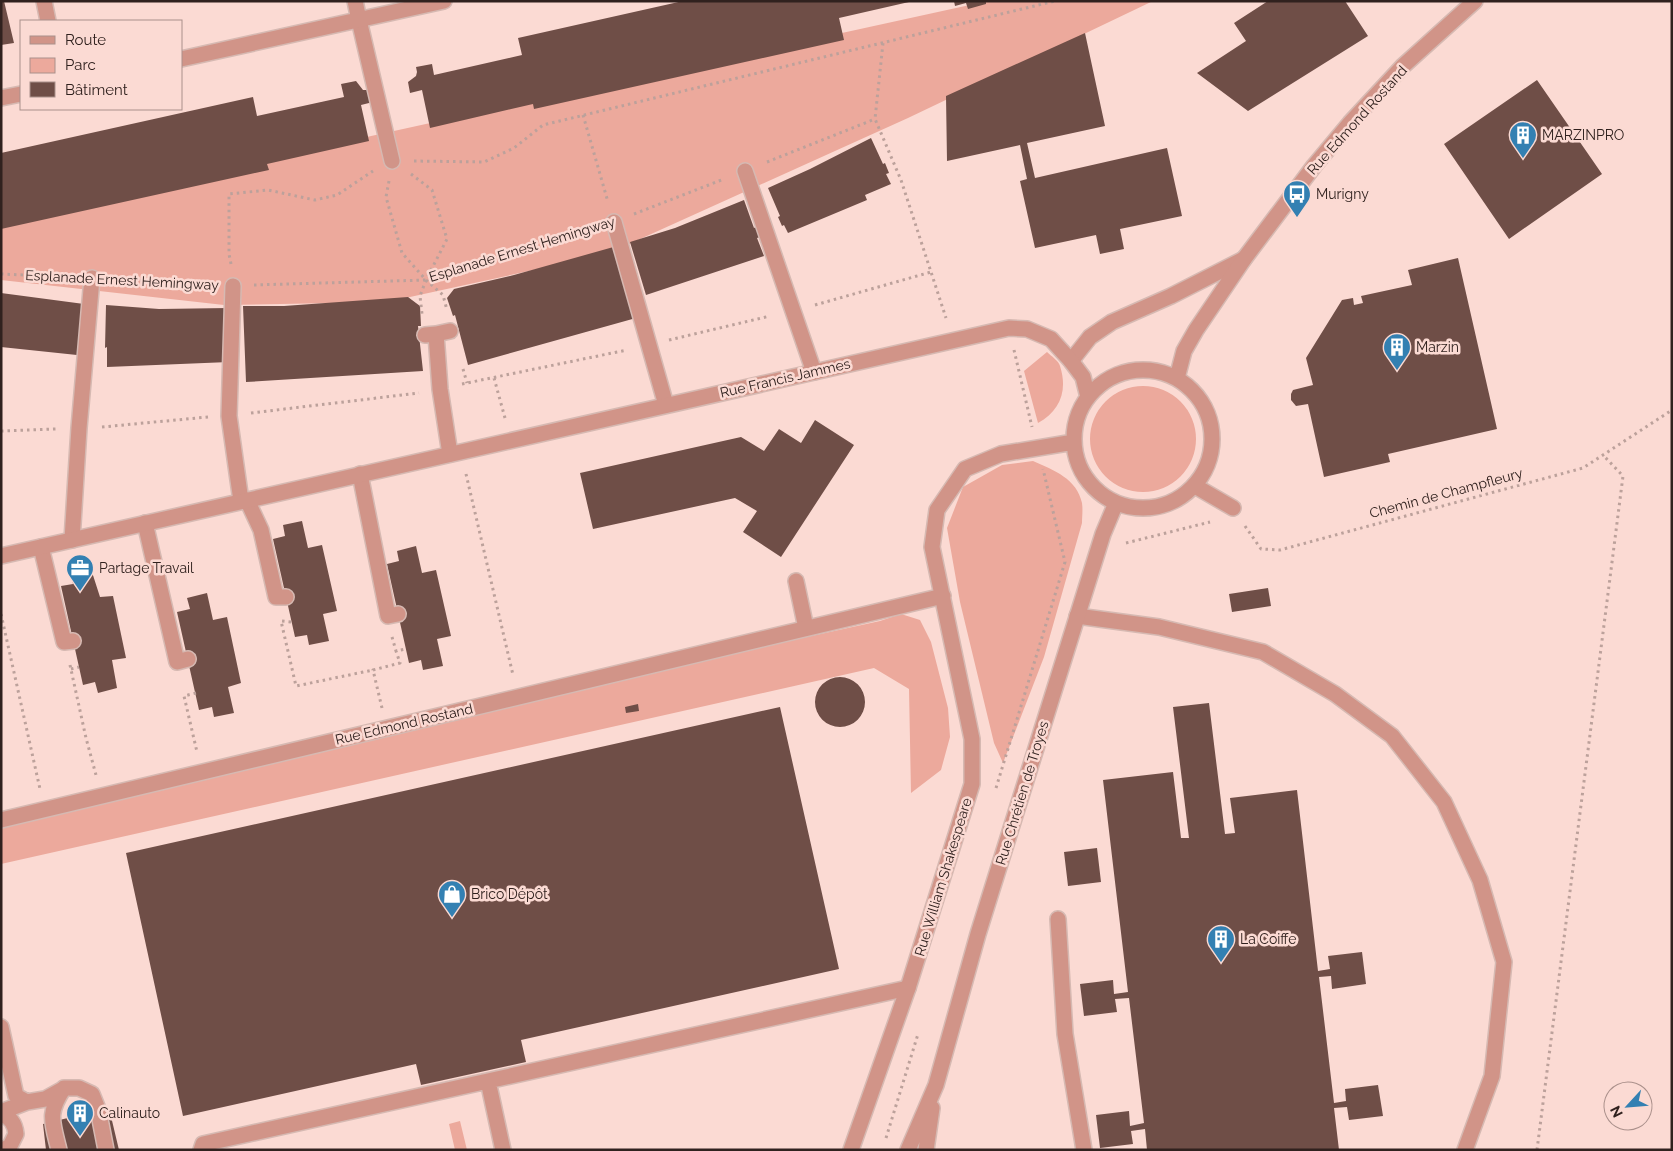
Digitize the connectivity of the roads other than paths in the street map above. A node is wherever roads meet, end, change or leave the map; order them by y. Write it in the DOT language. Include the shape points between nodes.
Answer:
graph roads {
  1 [pos="44,1"];
  2 [pos="355,1"];
  3 [pos="444,1"];
  4 [pos="1475,1"];
  5 [pos="379,8"];
  6 [pos="48,20"];
  7 [pos="360,20"];
  8 [pos="182,59"];
  9 [pos="20,94"];
  10 [pos="1,98"];
  11 [pos="392,161"];
  12 [pos="745,171"];
  13 [pos="614,222"];
  14 [pos="1244,259"];
  15 [pos="92,278"];
  16 [pos="233,286"];
  17 [pos="437,333"];
  18 [pos="1072,360"];
  19 [pos="814,372"];
  20 [pos="1176,378"];
  21 [pos="1088,397"];
  22 [pos="666,405"];
  23 [pos="1074,442"];
  24 [pos="455,453"];
  25 [pos="360,474"];
  26 [pos="1195,486"];
  27 [pos="244,501"];
  28 [pos="1116,504"];
  29 [pos="1235,511"];
  30 [pos="145,523"];
  31 [pos="72,540"];
  32 [pos="41,547"];
  33 [pos="1,556"];
  34 [pos="796,581"];
  35 [pos="943,596"];
  36 [pos="286,597"];
  37 [pos="398,614"];
  38 [pos="1078,616"];
  39 [pos="806,628"];
  40 [pos="74,640"];
  41 [pos="188,659"];
  42 [pos="1,820"];
  43 [pos="1058,919"];
  44 [pos="908,988"];
  45 [pos="1,1027"];
  46 [pos="488,1081"];
  47 [pos="936,1085"];
  48 [pos="64,1088"];
  49 [pos="27,1102"];
  50 [pos="1,1113"];
  51 [pos="10,1147"];
  52 [pos="59,1150"];
  53 [pos="106,1150"];
  54 [pos="201,1150"];
  55 [pos="503,1150"];
  56 [pos="851,1150"];
  57 [pos="908,1150"];
  58 [pos="926,1150"];
  59 [pos="1084,1150"];
  60 [pos="1465,1150"];
  1 -- 6 [label="street"];
  2 -- 7 [label="street"];
  3 -- 5 [label="street"];
  4 -- 14 [label="street, Rue Edmond Rostand" via="1403,66 1350,123"];
  5 -- 7 [label="street"];
  7 -- 8 [label="street"];
  7 -- 11 [label="street"];
  9 -- 10 [label="street"];
  12 -- 19 [label="street"];
  13 -- 22 [label="street"];
  14 -- 18 [label="street" via="1112,322 1090,337"];
  14 -- 20 [label="street, Rue Edmond Rostand" via="1184,351"];
  15 -- 31 [label="street"];
  16 -- 27 [label="street" via="229,416"];
  17 -- 24 [label="street" via="440,389"];
  18 -- 19 [label="street, Rue Francis Jammes" via="1050,339 1027,329 1009,328"];
  18 -- 21 [label="street, Rue Francis Jammes" via="1083,377"];
  19 -- 22 [label="street, Rue Francis Jammes"];
  20 -- 21 [label="street" via="1158,371 1120,374 1102,383"];
  20 -- 26 [label="street" via="1193,391 1205,408 1212,428 1212,449 1207,468"];
  21 -- 23 [label="street" via="1075,426"];
  22 -- 24 [label="street, Rue Francis Jammes"];
  23 -- 28 [label="street" via="1086,479"];
  23 -- 35 [label="street" via="1001,454 965,470 938,510 932,547"];
  24 -- 25 [label="street, Rue Francis Jammes"];
  25 -- 27 [label="street, Rue Francis Jammes"];
  25 -- 37 [label="street" via="388,616"];
  26 -- 28 [label="street" via="1178,500 1159,508"];
  26 -- 29 [label="street"];
  27 -- 30 [label="street, Rue Francis Jammes"];
  27 -- 36 [label="street" via="261,530 276,597"];
  28 -- 38 [label="street, Rue Chrétien de Troyes" via="1103,534"];
  30 -- 31 [label="street, Rue Francis Jammes"];
  30 -- 41 [label="street" via="176,662"];
  31 -- 32 [label="street, Rue Francis Jammes"];
  32 -- 33 [label="street, Rue Francis Jammes"];
  32 -- 40 [label="street" via="64,642"];
  34 -- 39 [label="street"];
  35 -- 39 [label="street, Rue Edmond Rostand"];
  35 -- 44 [label="street, Rue William Shakespeare" via="972,739 972,784"];
  38 -- 47 [label="street, Rue Chrétien de Troyes" via="978,934"];
  38 -- 60 [label="street" via="1159,627 1263,652 1336,694 1392,736 1444,802 1480,880 1504,962 1492,1076"];
  39 -- 42 [label="street, Rue Edmond Rostand"];
  43 -- 59 [label="street" via="1065,1034"];
  44 -- 46 [label="street"];
  44 -- 56 [label="street, Rue William Shakespeare"];
  45 -- 49 [label="street" via="16,1096"];
  46 -- 54 [label="street" via="203,1144"];
  46 -- 55 [label="street"];
  47 -- 57 [label="street, Rue Chrétien de Troyes"];
  47 -- 58 [label="street, Rue Chrétien de Troyes"];
  48 -- 49 [label="street" via="45,1099"];
  48 -- 52 [label="street" via="55,1102 52,1118"];
  48 -- 53 [label="street" via="79,1088 92,1094"];
  49 -- 50 [label="street"];
  50 -- 51 [label="street" via="15,1128"];
}
